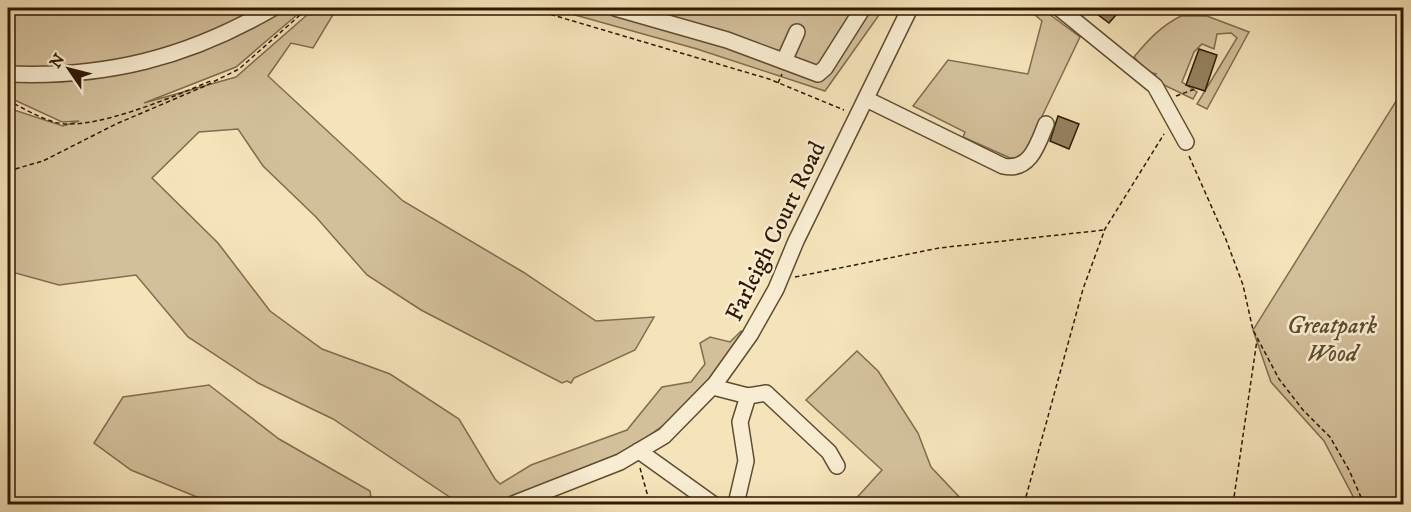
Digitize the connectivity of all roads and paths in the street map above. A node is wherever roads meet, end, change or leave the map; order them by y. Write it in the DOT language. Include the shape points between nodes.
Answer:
graph roads {
  1 [pos="273,8"];
  2 [pos="308,8"];
  3 [pos="529,8"];
  4 [pos="615,8"];
  5 [pos="863,8"];
  6 [pos="910,8"];
  7 [pos="1059,8"];
  8 [pos="797,32"];
  9 [pos="784,61"];
  10 [pos="8,74"];
  11 [pos="218,78"];
  12 [pos="1195,89"];
  13 [pos="866,99"];
  14 [pos="8,100"];
  15 [pos="1165,102"];
  16 [pos="857,115"];
  17 [pos="1046,124"];
  18 [pos="1164,134"];
  19 [pos="1186,142"];
  20 [pos="8,171"];
  21 [pos="1105,230"];
  22 [pos="780,281"];
  23 [pos="1257,339"];
  24 [pos="712,387"];
  25 [pos="748,396"];
  26 [pos="638,452"];
  27 [pos="837,466"];
  28 [pos="513,504"];
  29 [pos="650,504"];
  30 [pos="713,504"];
  31 [pos="736,504"];
  32 [pos="1024,504"];
  33 [pos="1233,504"];
  34 [pos="1364,504"];
  1 -- 10 [label="street" via="196,47 122,68 80,74"];
  2 -- 11 [label="path" via="239,69"];
  3 -- 16 [label="path" via="769,79"];
  4 -- 9 [label="street"];
  5 -- 9 [label="street" via="818,74"];
  6 -- 13 [label="street, Farleigh Court Road"];
  7 -- 15 [label="street" via="1155,86"];
  8 -- 9 [label="street"];
  11 -- 14 [label="path" via="120,115 86,122 54,122"];
  11 -- 20 [label="path" via="43,161"];
  12 -- 15 [label="path"];
  13 -- 16 [label="street, Farleigh Court Road"];
  13 -- 17 [label="street" via="1013,168 1026,162"];
  15 -- 19 [label="street"];
  16 -- 22 [label="street, Farleigh Court Road"];
  18 -- 21 [label="path"];
  19 -- 23 [label="path" via="1243,285"];
  21 -- 22 [label="path" via="939,248"];
  21 -- 32 [label="path" via="1083,289"];
  22 -- 24 [label="street, Farleigh Court Road" via="750,336"];
  23 -- 33 [label="path"];
  23 -- 34 [label="path" via="1279,378 1330,436"];
  24 -- 25 [label="street"];
  24 -- 26 [label="street, Farleigh Court Road" via="664,436"];
  25 -- 27 [label="street" via="766,393 829,452"];
  25 -- 31 [label="street" via="740,422 746,461"];
  26 -- 28 [label="street, Farleigh Court Road"];
  26 -- 29 [label="path"];
  26 -- 30 [label="street"];
}
